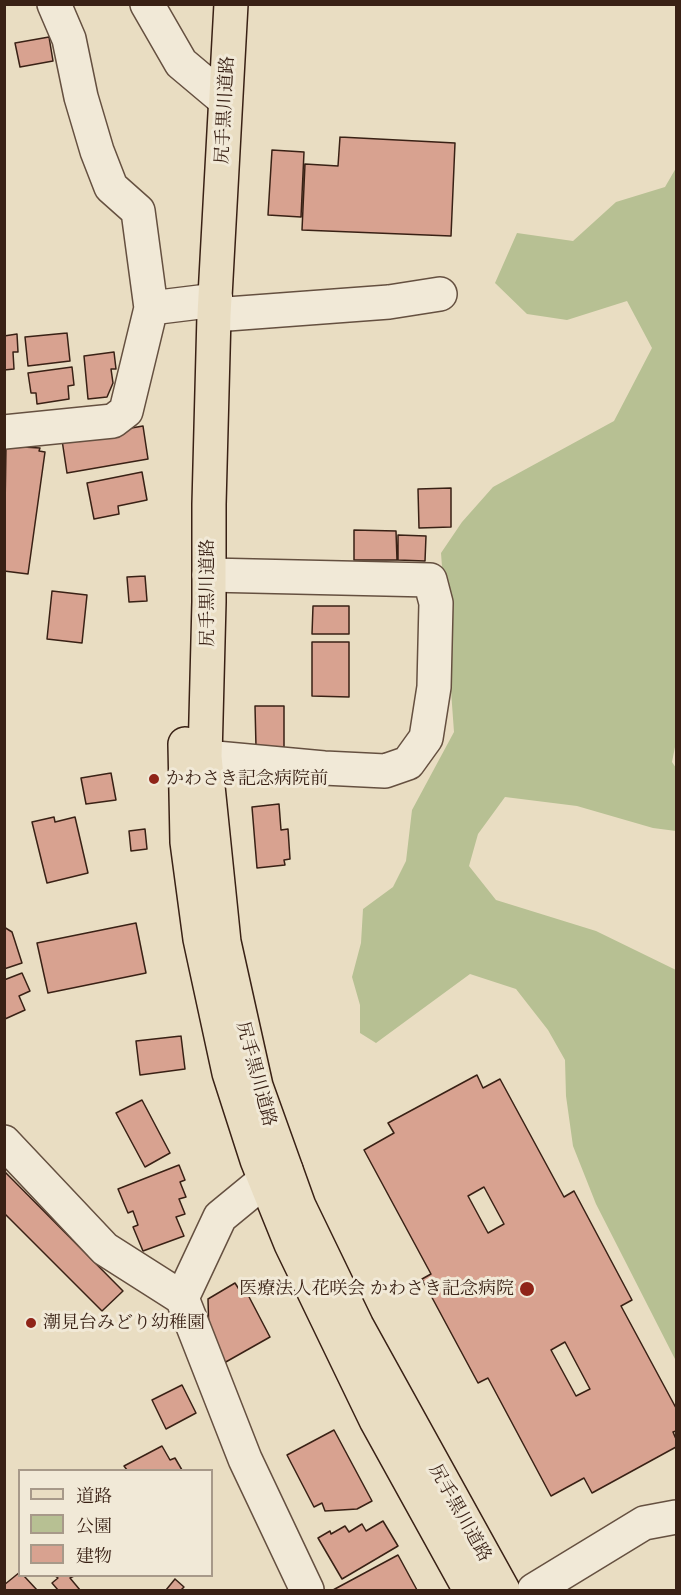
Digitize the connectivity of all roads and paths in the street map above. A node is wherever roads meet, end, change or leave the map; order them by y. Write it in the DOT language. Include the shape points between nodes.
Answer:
graph roads {
  1 [pos="54,4"];
  2 [pos="147,4"];
  3 [pos="231,4"];
  4 [pos="225,100"];
  5 [pos="440,294"];
  6 [pos="215,307"];
  7 [pos="151,308"];
  8 [pos="4,432"];
  9 [pos="209,504"];
  10 [pos="209,575"];
  11 [pos="205,757"];
  12 [pos="4,1142"];
  13 [pos="275,1175"];
  14 [pos="182,1298"];
  15 [pos="676,1517"];
  16 [pos="307,1590"];
  17 [pos="470,1590"];
  18 [pos="503,1590"];
  19 [pos="534,1590"];
  1 -- 7 [label="street" via="69,39 100,160 111,187 138,211"];
  2 -- 4 [label="street" via="181,63"];
  3 -- 4 [label="main road, 尻手黒川道路"];
  4 -- 6 [label="main road, 尻手黒川道路"];
  5 -- 6 [label="street" via="389,302"];
  6 -- 7 [label="street"];
  6 -- 9 [label="main road, 尻手黒川道路"];
  7 -- 8 [label="street" via="126,411 113,421"];
  9 -- 10 [label="main road, 尻手黒川道路"];
  9 -- 13 [label="main road, 尻手黒川道路" via="189,606 184,766 187,842 200,939 228,1073"];
  10 -- 11 [label="main road, 尻手黒川道路"];
  10 -- 11 [label="street" via="430,580 436,603 434,687 426,738 408,763 385,771"];
  11 -- 13 [label="main road, 尻手黒川道路" via="224,942"];
  12 -- 14 [label="street" via="105,1249"];
  13 -- 14 [label="street" via="220,1217"];
  13 -- 17 [label="main road, 尻手黒川道路" via="291,1244 376,1420"];
  13 -- 18 [label="main road, 尻手黒川道路" via="299,1206 357,1326"];
  14 -- 16 [label="street" via="245,1459"];
  15 -- 19 [label="street" via="644,1522"];
}
